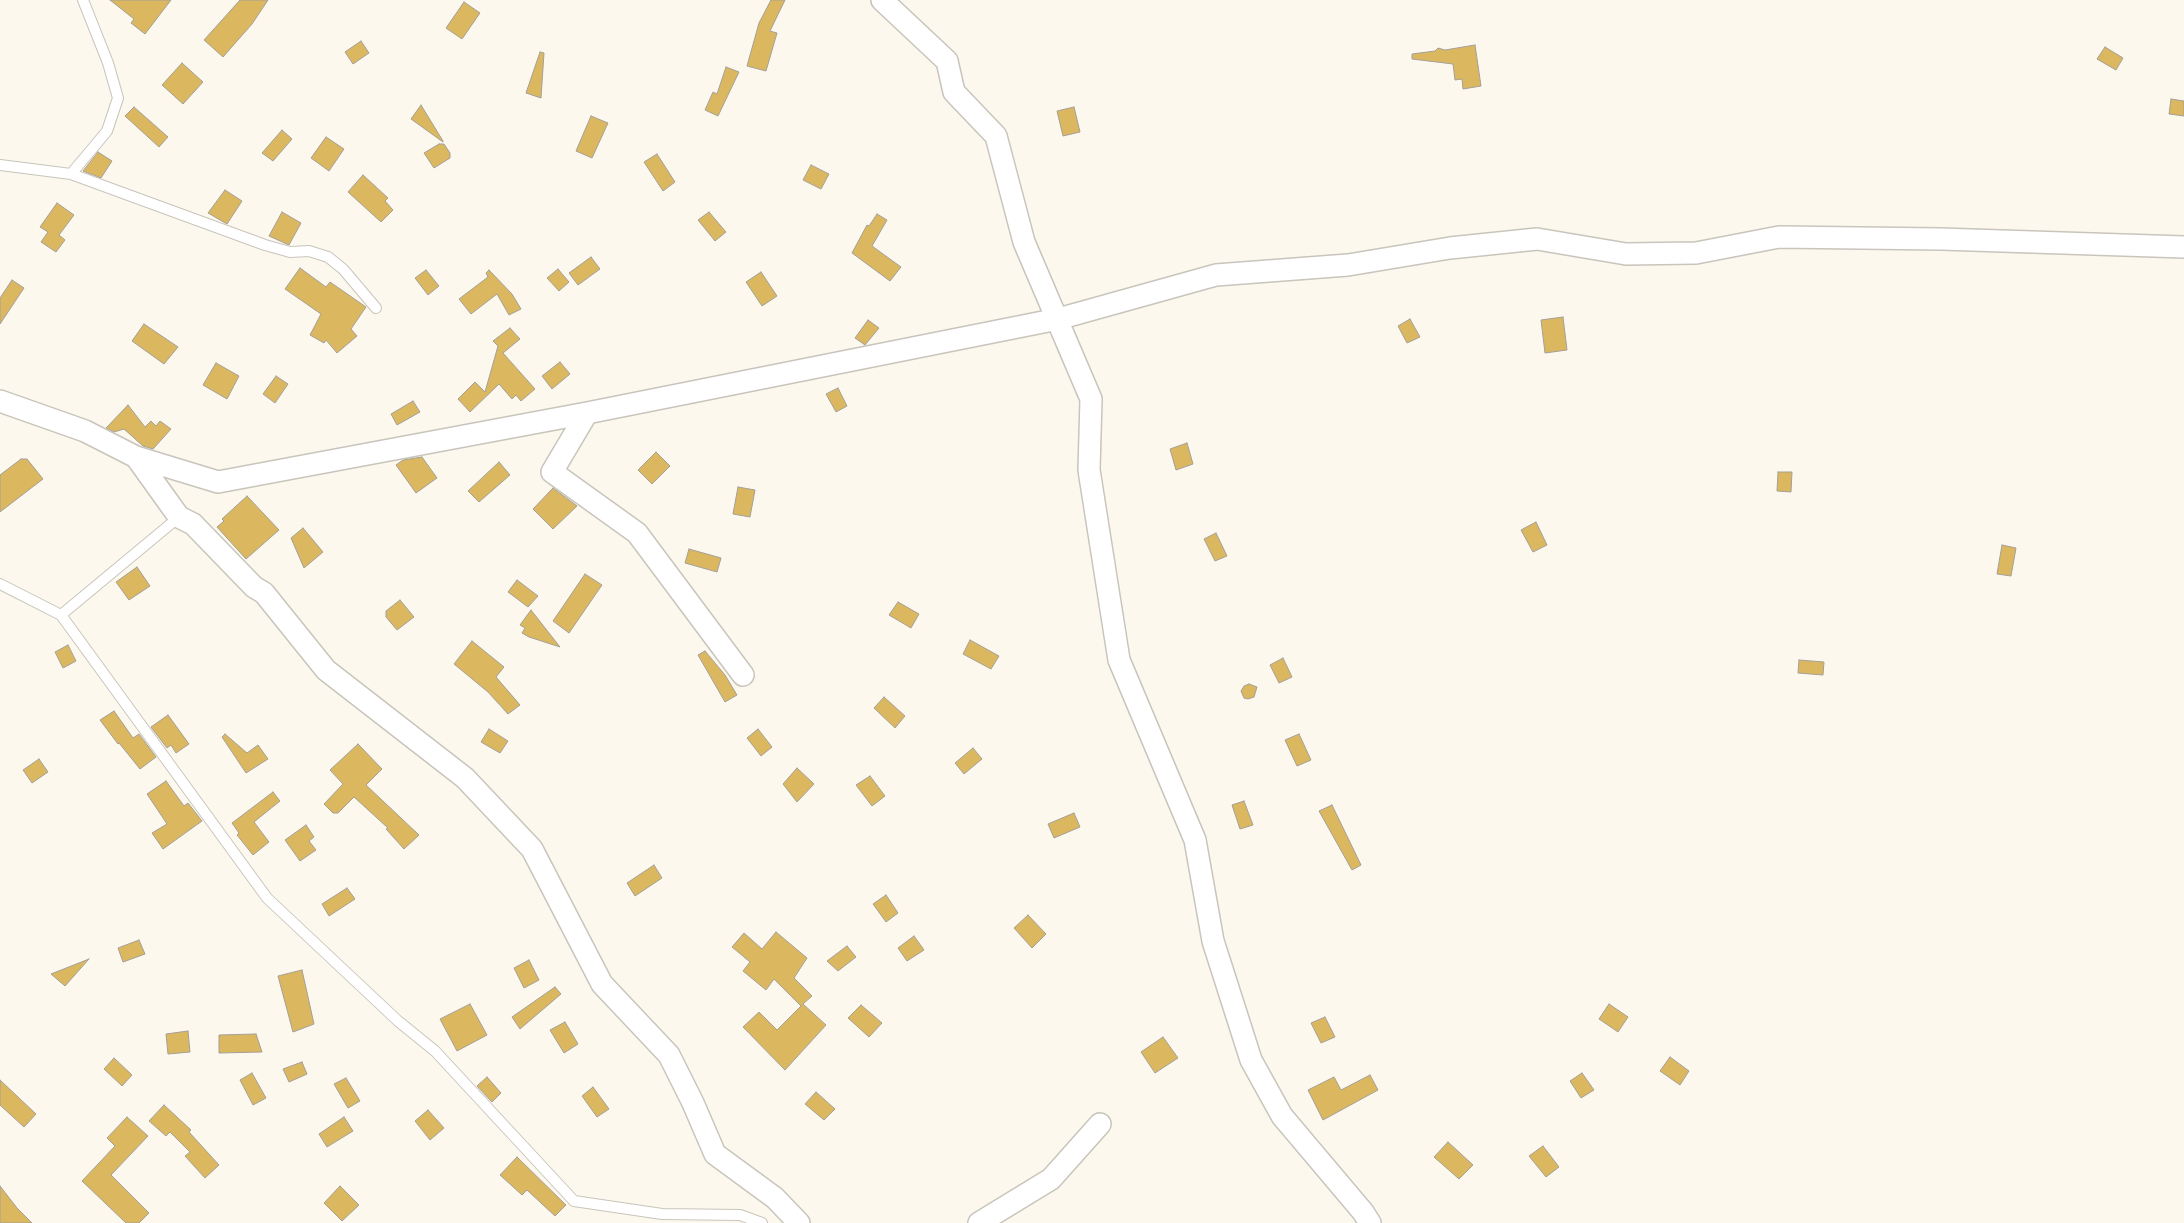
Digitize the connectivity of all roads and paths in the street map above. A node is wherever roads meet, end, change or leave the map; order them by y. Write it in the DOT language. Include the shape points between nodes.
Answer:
graph roads {
  1 [pos="83,0"];
  2 [pos="882,0"];
  3 [pos="0,165"];
  4 [pos="72,174"];
  5 [pos="2184,247"];
  6 [pos="376,308"];
  7 [pos="1058,319"];
  8 [pos="0,401"];
  9 [pos="587,413"];
  10 [pos="136,458"];
  11 [pos="179,517"];
  12 [pos="0,584"];
  13 [pos="61,615"];
  14 [pos="743,675"];
  15 [pos="1100,1124"];
  16 [pos="662,1219"];
  17 [pos="762,1223"];
  18 [pos="799,1223"];
  19 [pos="980,1223"];
  20 [pos="1370,1223"];
  1 -- 4 [label="lane" via="108,62 118,98 107,131"];
  2 -- 7 [label="street" via="947,60 954,92 996,136 1024,242"];
  3 -- 4 [label="lane"];
  4 -- 6 [label="lane" via="265,245 290,252 309,250 328,257 343,269"];
  5 -- 7 [label="street" via="1779,237 1696,253 1626,254 1537,239 1450,248 1348,265 1216,275"];
  7 -- 9 [label="street"];
  7 -- 20 [label="street" via="1091,399 1089,470 1119,660 1194,840 1213,941 1251,1060 1282,1116"];
  8 -- 10 [label="street" via="85,431"];
  9 -- 10 [label="street" via="218,482"];
  9 -- 14 [label="street" via="552,472 637,533"];
  10 -- 11 [label="street"];
  11 -- 13 [label="lane"];
  11 -- 18 [label="street" via="193,524 264,594 326,670 465,778 532,849 602,984 669,1055 715,1154 775,1198"];
  12 -- 13 [label="lane"];
  13 -- 16 [label="lane" via="267,898 398,1022 435,1051 574,1200"];
  15 -- 19 [label="street" via="1051,1179"];
  16 -- 17 [label="lane" via="740,1215"];
}
